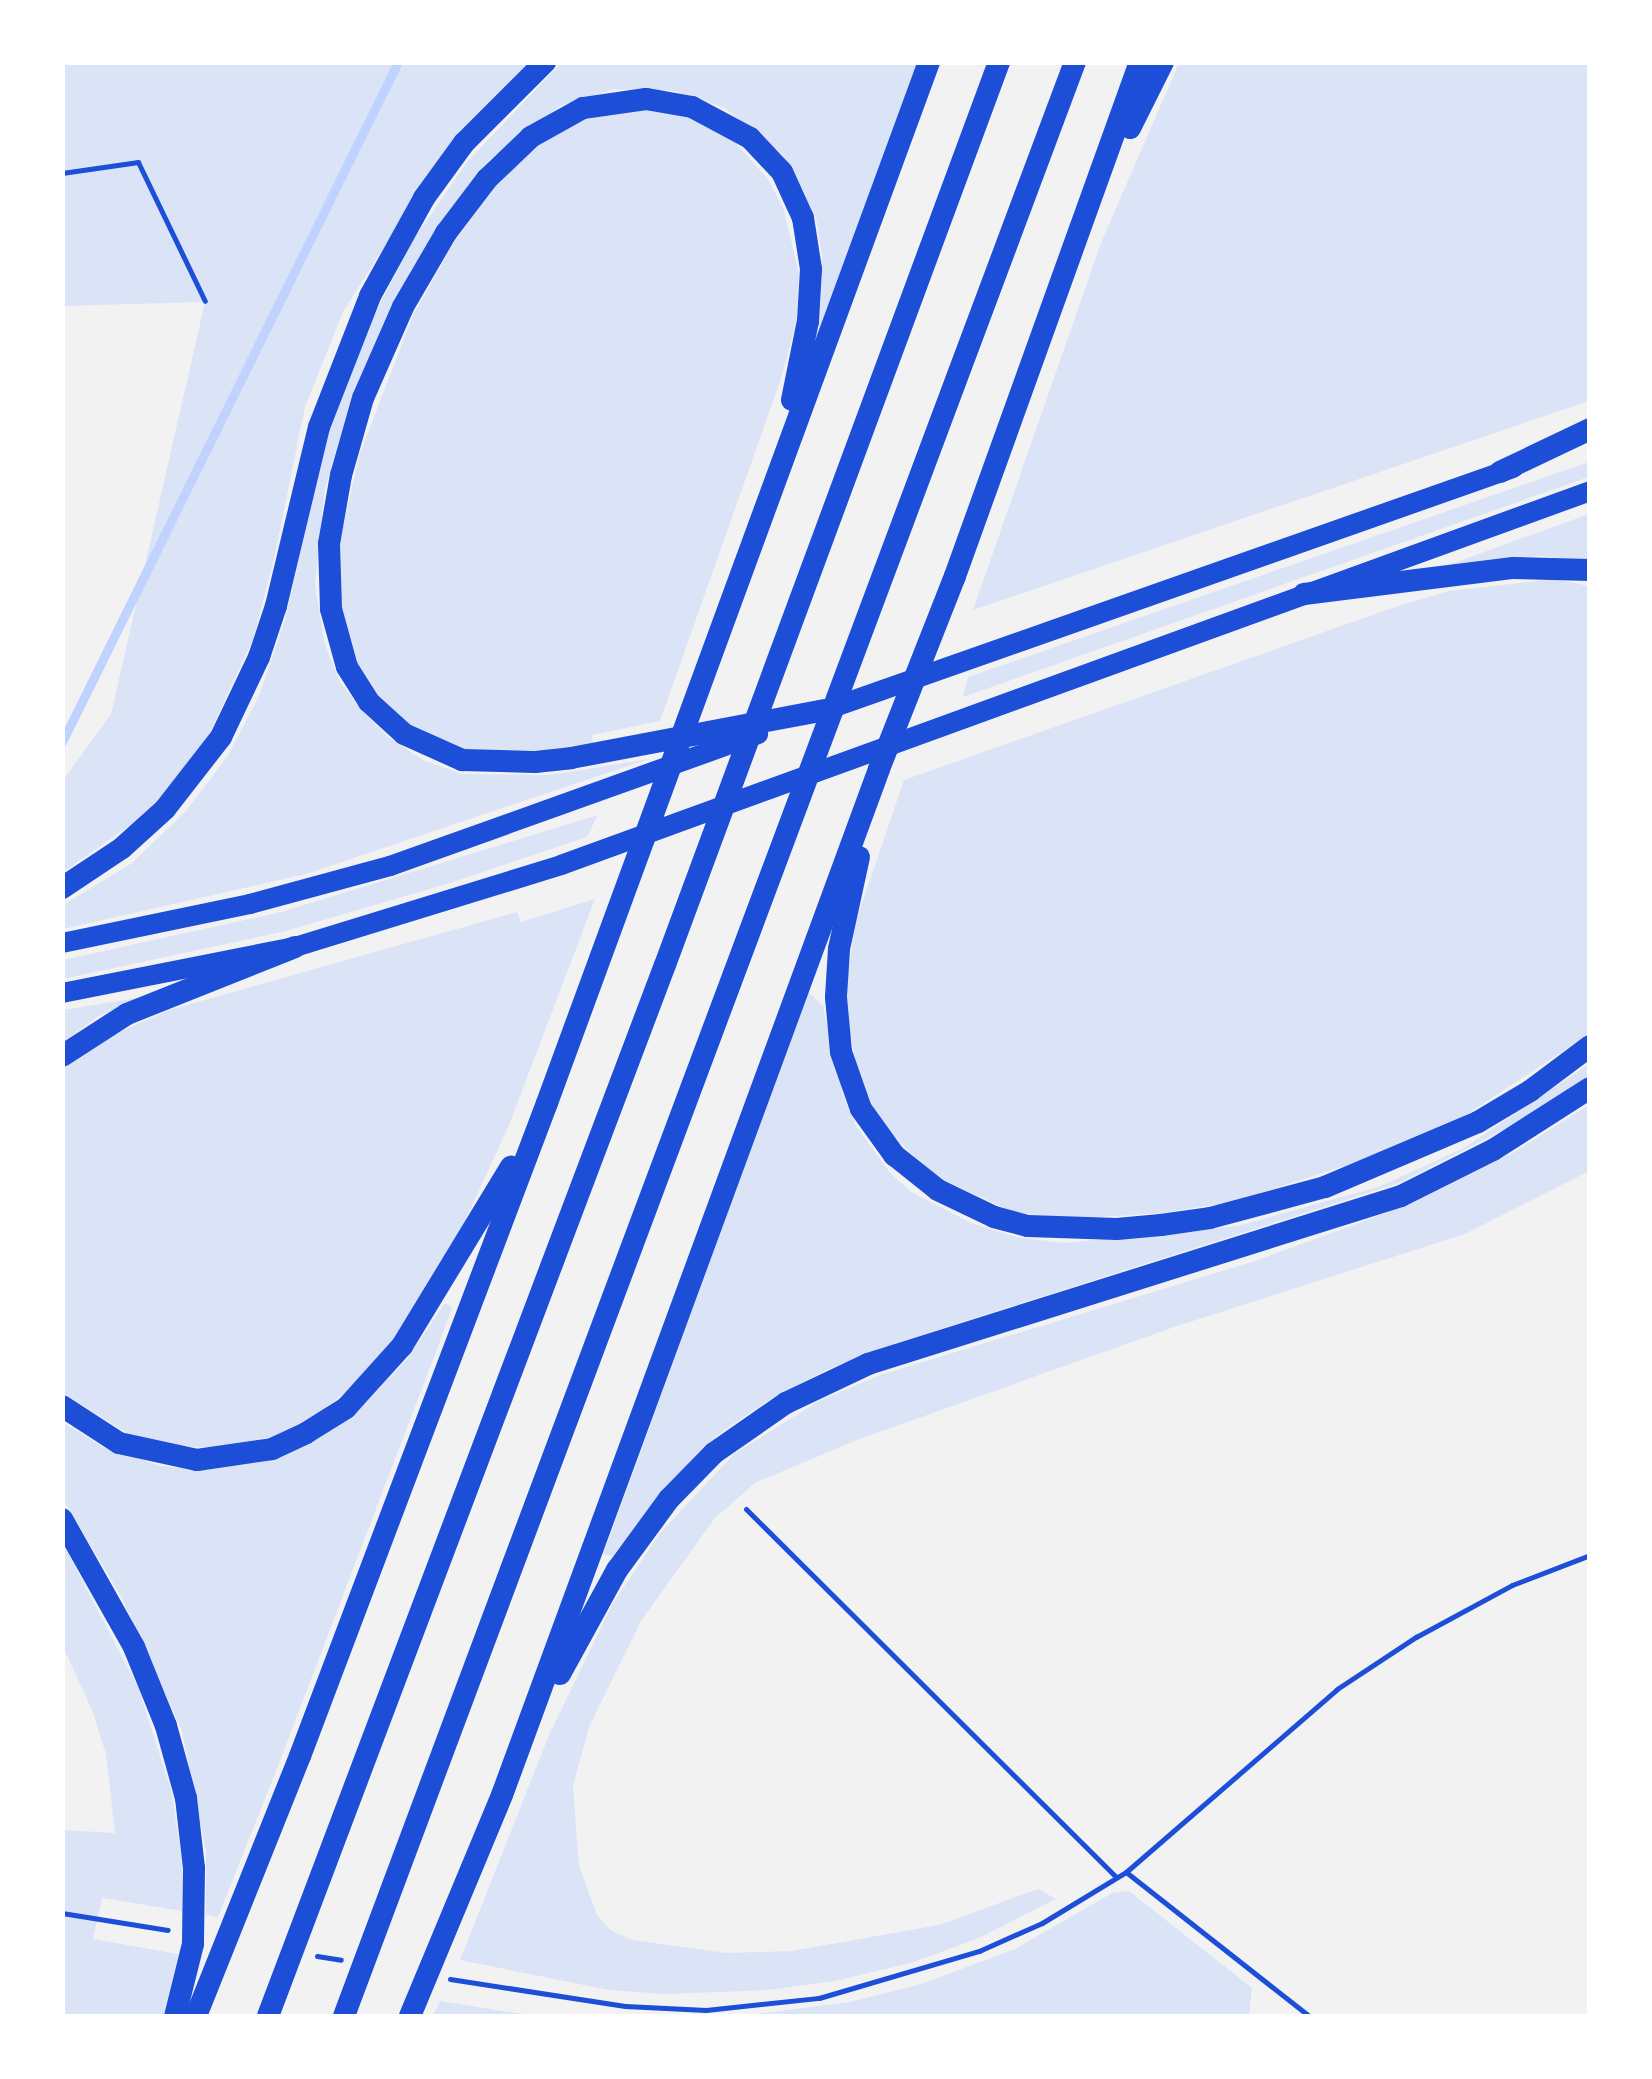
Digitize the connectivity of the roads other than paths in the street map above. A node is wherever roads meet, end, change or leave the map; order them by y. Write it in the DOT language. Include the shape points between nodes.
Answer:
graph roads {
  1 [pos="545,62"];
  2 [pos="929,62"];
  3 [pos="999,62"];
  4 [pos="1074,62"];
  5 [pos="1140,62"];
  6 [pos="1163,62"];
  7 [pos="1070,253"];
  8 [pos="1590,429"];
  9 [pos="1590,440"];
  10 [pos="1500,472"];
  11 [pos="1590,490"];
  12 [pos="768,496"];
  13 [pos="1590,570"];
  14 [pos="1304,594"];
  15 [pos="824,710"];
  16 [pos="879,769"];
  17 [pos="62,888"];
  18 [pos="62,943"];
  19 [pos="295,947"];
  20 [pos="62,994"];
  21 [pos="1590,1046"];
  22 [pos="62,1056"];
  23 [pos="1590,1088"];
  24 [pos="547,1104"];
  25 [pos="62,1406"];
  26 [pos="62,1519"];
  27 [pos="502,1794"];
  28 [pos="175,2016"];
  29 [pos="196,2016"];
  30 [pos="268,2016"];
  31 [pos="344,2016"];
  32 [pos="410,2016"];
  1 -- 17 [label="highway" via="464,143 424,198 370,296 319,427 259,657 221,737 166,809"];
  2 -- 12 [label="highway"];
  3 -- 30 [label="highway"];
  4 -- 31 [label="highway"];
  5 -- 7 [label="highway"];
  6 -- 7 [label="highway"];
  7 -- 16 [label="highway"];
  8 -- 10 [label="highway"];
  9 -- 10 [label="highway"];
  10 -- 15 [label="highway"];
  11 -- 14 [label="highway"];
  12 -- 15 [label="highway" via="811,290 804,218 782,172 732,125 671,102 602,102 517,148 469,201 397,320 340,475 329,544 334,632 369,702 404,734 462,760 572,758"];
  12 -- 24 [label="highway"];
  13 -- 14 [label="highway" via="1494,569"];
  14 -- 19 [label="highway" via="560,865"];
  15 -- 18 [label="highway" via="390,866"];
  16 -- 21 [label="highway" via="840,949 841,1052 861,1109 894,1155 938,1190 994,1217 1028,1226 1117,1229 1210,1218 1278,1201 1478,1122"];
  16 -- 27 [label="highway"];
  19 -- 20 [label="highway"];
  19 -- 22 [label="highway" via="127,1014"];
  23 -- 27 [label="highway" via="1493,1150 1401,1196 868,1364 757,1420 691,1475 632,1548 587,1618"];
  24 -- 25 [label="highway" via="402,1346 346,1408 306,1433 272,1449 197,1460 119,1443"];
  24 -- 29 [label="highway"];
  26 -- 28 [label="highway" via="134,1647 186,1798 193,1944"];
  27 -- 32 [label="highway"];
}
